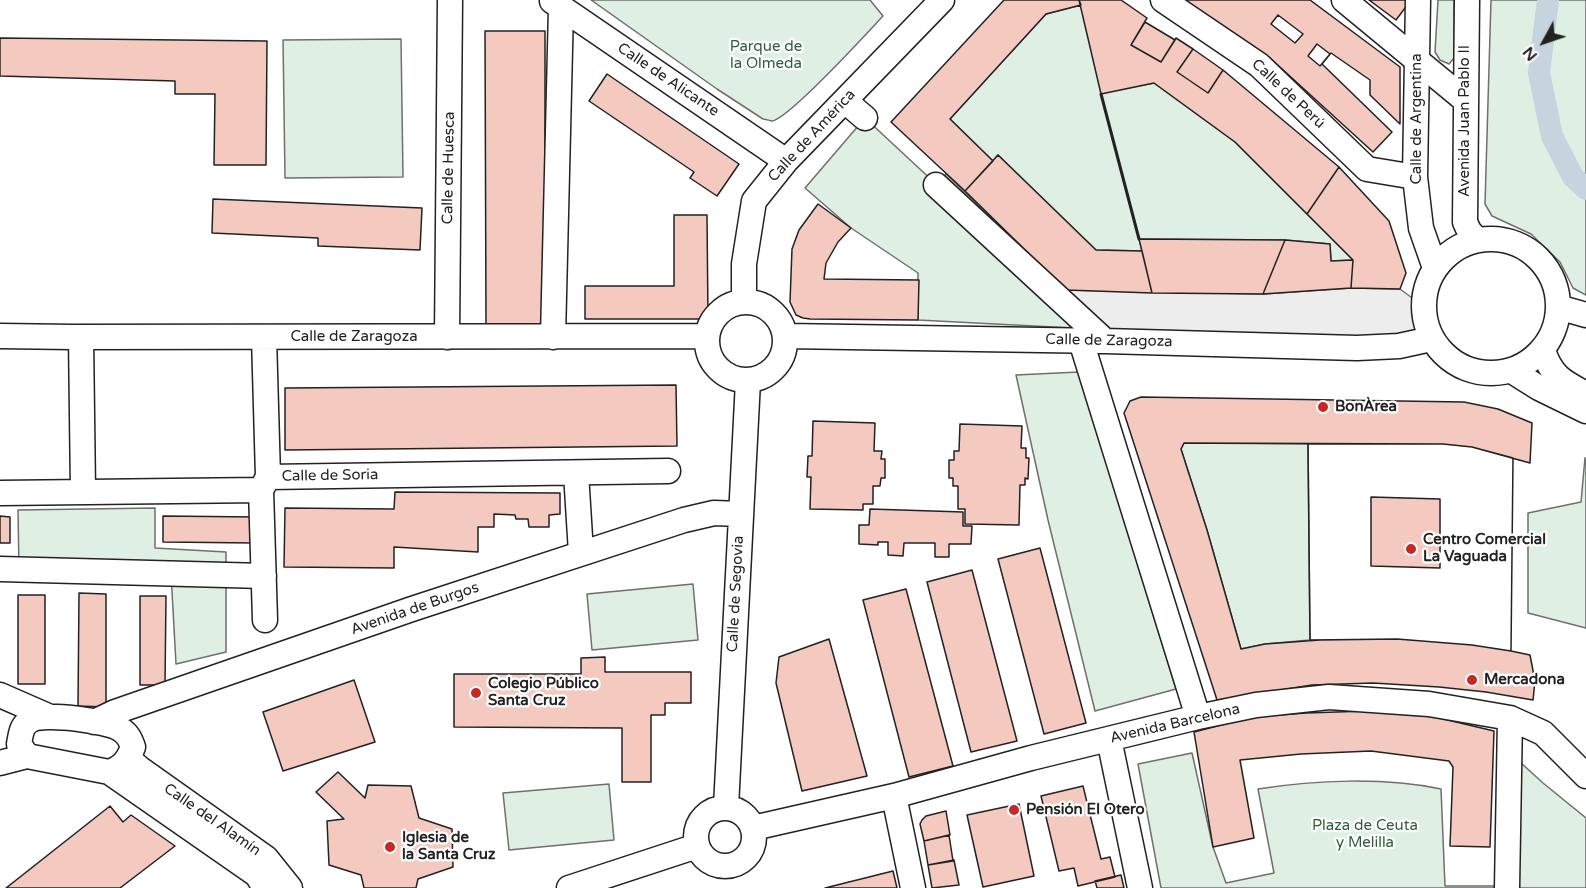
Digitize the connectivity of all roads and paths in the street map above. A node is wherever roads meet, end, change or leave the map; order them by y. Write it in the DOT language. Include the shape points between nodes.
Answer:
graph roads {
  1 [pos="450,0"];
  2 [pos="942,0"];
  3 [pos="1163,0"];
  4 [pos="1344,0"];
  5 [pos="1467,0"];
  6 [pos="1418,2"];
  7 [pos="556,4"];
  8 [pos="1369,21"];
  9 [pos="1418,63"];
  10 [pos="1465,100"];
  11 [pos="845,101"];
  12 [pos="865,118"];
  13 [pos="786,161"];
  14 [pos="1415,177"];
  15 [pos="936,185"];
  16 [pos="1476,239"];
  17 [pos="1435,268"];
  18 [pos="744,301"];
  19 [pos="1558,307"];
  20 [pos="1586,315"];
  21 [pos="0,336"];
  22 [pos="707,336"];
  23 [pos="786,336"];
  24 [pos="81,337"];
  25 [pos="264,337"];
  26 [pos="447,337"];
  27 [pos="553,337"];
  28 [pos="1431,339"];
  29 [pos="1081,341"];
  30 [pos="1105,341"];
  31 [pos="1543,350"];
  32 [pos="1512,371"];
  33 [pos="748,381"];
  34 [pos="1586,394"];
  35 [pos="1586,411"];
  36 [pos="668,471"];
  37 [pos="576,473"];
  38 [pos="264,484"];
  39 [pos="83,492"];
  40 [pos="0,493"];
  41 [pos="740,514"];
  42 [pos="581,553"];
  43 [pos="0,569"];
  44 [pos="264,576"];
  45 [pos="265,620"];
  46 [pos="0,695"];
  47 [pos="48,716"];
  48 [pos="1198,717"];
  49 [pos="1510,718"];
  50 [pos="94,722"];
  51 [pos="1109,739"];
  52 [pos="27,756"];
  53 [pos="0,763"];
  54 [pos="119,765"];
  55 [pos="1586,776"];
  56 [pos="894,796"];
  57 [pos="726,807"];
  58 [pos="753,828"];
  59 [pos="697,846"];
  60 [pos="723,877"];
  61 [pos="265,888"];
  62 [pos="290,888"];
  63 [pos="569,888"];
  64 [pos="913,888"];
  65 [pos="1140,888"];
  66 [pos="1508,888"];
  1 -- 26 [label="street, Calle de Huesca"];
  2 -- 11 [label="street, Calle de América"];
  3 -- 14 [label="street, Calle de Perú" via="1259,65 1367,169"];
  4 -- 8 [label="street"];
  5 -- 10 [label="street, Avenida Juan Pablo II"];
  6 -- 8 [label="street, Calle de Argentina" via="1394,24"];
  6 -- 9 [label="street, Calle de Argentina"];
  7 -- 13 [label="street, Calle de Alicante"];
  7 -- 27 [label="street"];
  8 -- 9 [label="street"];
  9 -- 10 [label="street"];
  9 -- 14 [label="street, Calle de Argentina"];
  10 -- 16 [label="street, Avenida Juan Pablo II" via="1465,222"];
  11 -- 12 [label="street"];
  11 -- 13 [label="street, Calle de América"];
  13 -- 18 [label="street, Calle de América" via="754,201 744,264"];
  14 -- 17 [label="street, Calle de Argentina" via="1421,228"];
  15 -- 30 [label="street"];
  16 -- 17 [label="street" via="1458,246"];
  16 -- 19 [label="street" via="1495,238 1516,244 1535,256 1548,270 1556,288"];
  17 -- 28 [label="street" via="1423,303"];
  18 -- 22 [label="street" via="719,312"];
  18 -- 23 [label="street" via="772,310"];
  19 -- 20 [label="street"];
  19 -- 31 [label="street" via="1554,330"];
  21 -- 24 [label="street, Calle de Zaragoza"];
  22 -- 27 [label="street, Calle de Zaragoza"];
  22 -- 33 [label="street" via="708,353 717,368 731,378"];
  23 -- 29 [label="street, Calle de Zaragoza"];
  23 -- 33 [label="street" via="777,367 764,377"];
  24 -- 25 [label="street, Calle de Zaragoza"];
  24 -- 39 [label="street"];
  25 -- 26 [label="street, Calle de Zaragoza"];
  25 -- 38 [label="street"];
  26 -- 27 [label="street, Calle de Zaragoza"];
  28 -- 30 [label="street, Calle de Zaragoza" via="1399,346 1357,348"];
  28 -- 32 [label="street" via="1457,366 1493,374"];
  29 -- 30 [label="street, Calle de Zaragoza"];
  29 -- 48 [label="street"];
  31 -- 32 [label="street"];
  31 -- 34 [label="street" via="1556,375"];
  32 -- 35 [label="street"];
  33 -- 41 [label="street, Calle de Segovia"];
  36 -- 37 [label="street, Calle de Soria"];
  37 -- 38 [label="street, Calle de Soria"];
  37 -- 42 [label="street"];
  38 -- 39 [label="street, Calle de Soria"];
  38 -- 44 [label="street"];
  39 -- 40 [label="street, Calle de Soria"];
  41 -- 42 [label="street, Avenida de Burgos" via="714,513 684,520"];
  41 -- 57 [label="street, Calle de Segovia"];
  42 -- 50 [label="street, Avenida de Burgos"];
  43 -- 44 [label="street"];
  44 -- 45 [label="street"];
  46 -- 47 [label="street"];
  47 -- 50 [label="street"];
  47 -- 52 [label="street" via="32,719 22,728 19,744"];
  48 -- 49 [label="street, Avenida Barcelona" via="1256,705 1329,697 1429,704"];
  48 -- 51 [label="street, Avenida Barcelona"];
  49 -- 55 [label="street, Avenida Barcelona" via="1544,733"];
  49 -- 66 [label="street"];
  50 -- 54 [label="street" via="117,727 129,736 133,747"];
  51 -- 56 [label="street, Avenida Barcelona"];
  51 -- 65 [label="street"];
  52 -- 53 [label="street"];
  52 -- 54 [label="street"];
  54 -- 61 [label="street, Calle del Alamín" via="257,875"];
  54 -- 62 [label="street, Calle del Alamín" via="138,768 266,858"];
  56 -- 58 [label="street, Avenida Barcelona"];
  56 -- 64 [label="street"];
  57 -- 58 [label="street" via="737,810"];
  57 -- 59 [label="street" via="715,809 700,820"];
  58 -- 60 [label="street" via="752,848"];
  59 -- 60 [label="street"];
  59 -- 63 [label="street"];
}
